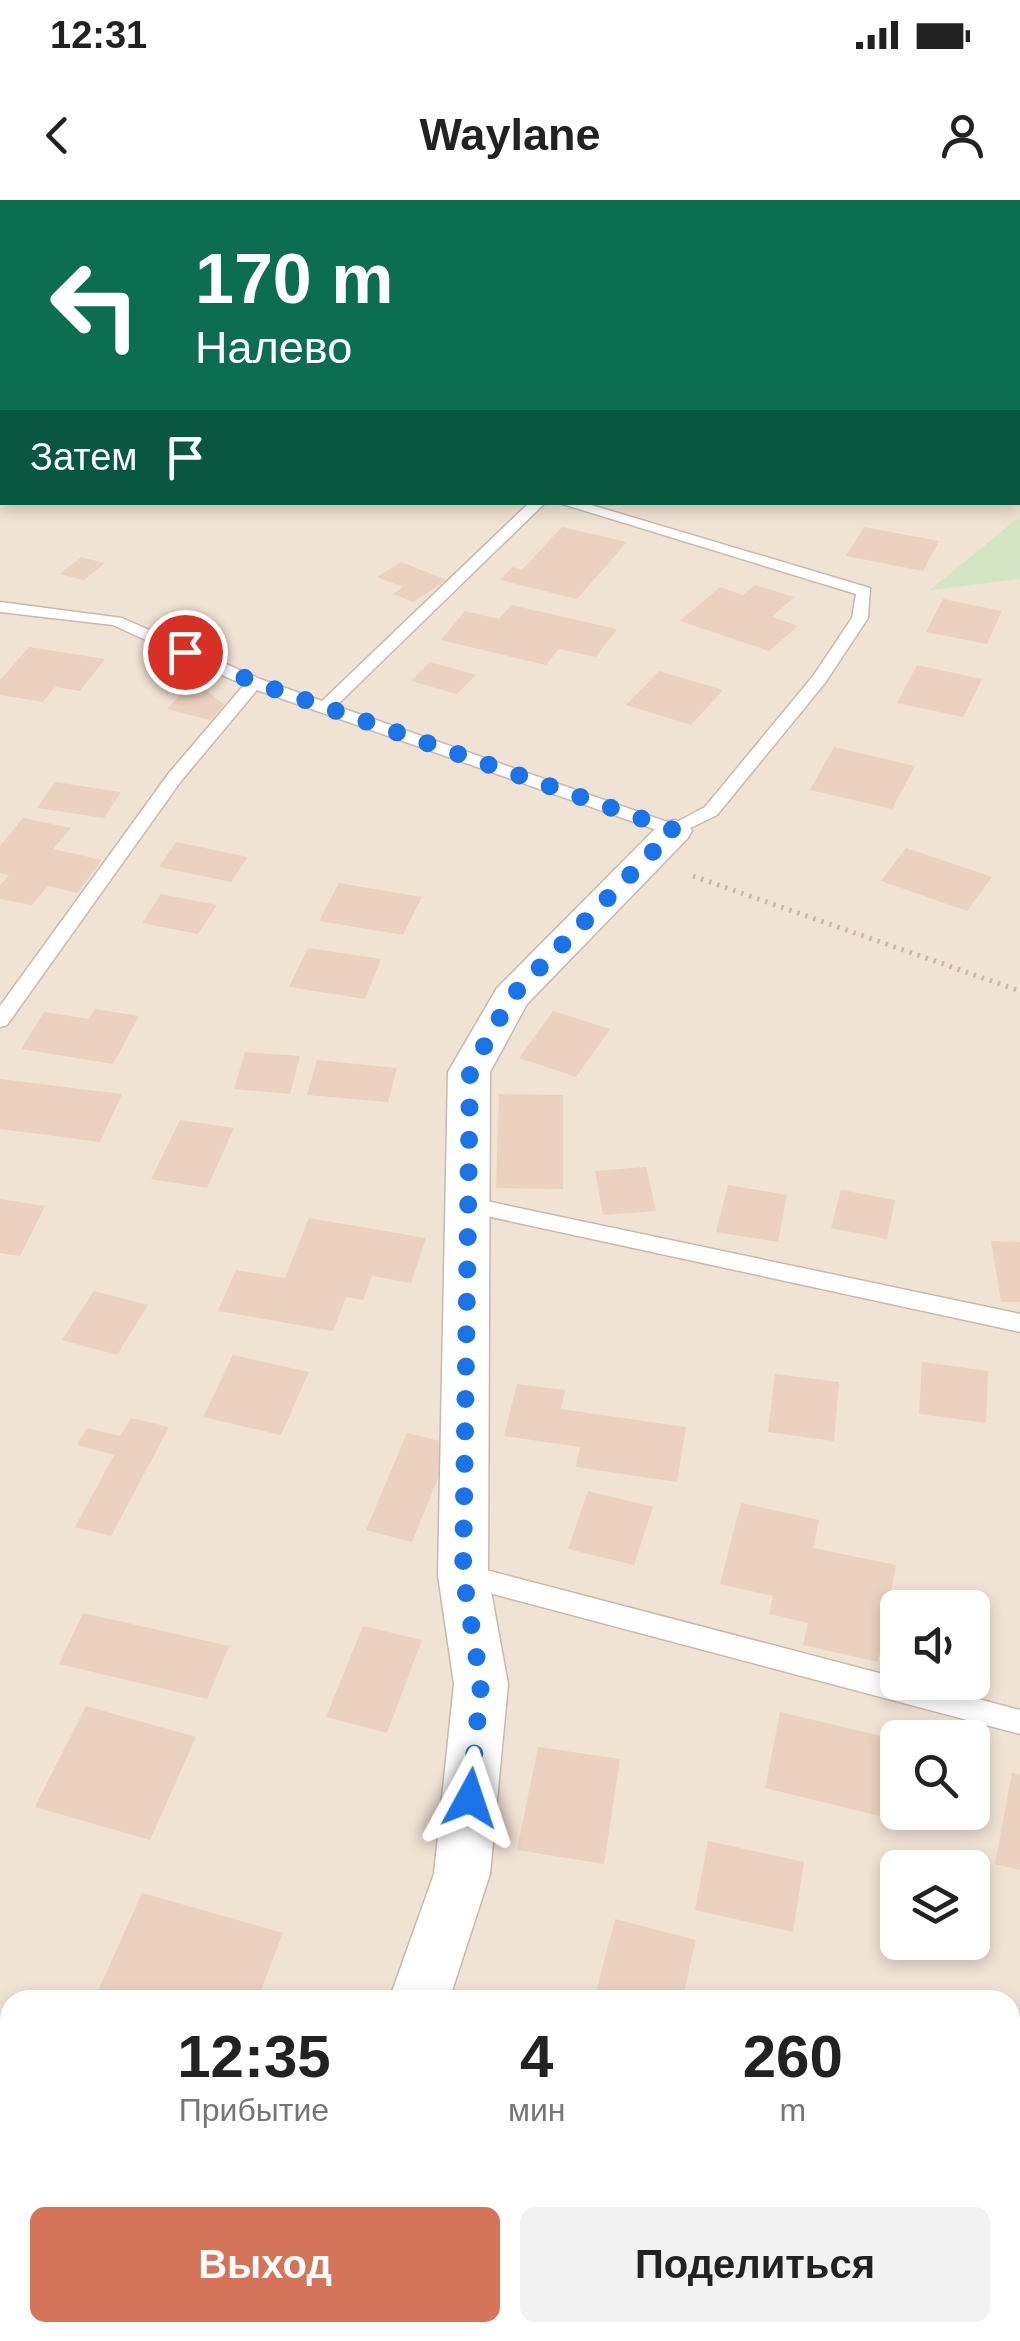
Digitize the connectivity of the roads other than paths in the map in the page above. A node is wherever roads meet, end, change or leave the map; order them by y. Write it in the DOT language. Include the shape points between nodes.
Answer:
graph roads {
  1 [pos="536,505"];
  2 [pos="573,505"];
  3 [pos="0,607"];
  4 [pos="254,682"];
  5 [pos="325,708"];
  6 [pos="660,844"];
  7 [pos="0,1020"];
  8 [pos="467,1205"];
  9 [pos="1020,1323"];
  10 [pos="463,1575"];
  11 [pos="1020,1722"];
  12 [pos="422,1990"];
  1 -- 5 [label="lane"];
  2 -- 6 [label="lane" via="864,591 860,618 819,679 712,810"];
  3 -- 4 [label="lane" via="116,620"];
  4 -- 5 [label="lane"];
  4 -- 7 [label="lane" via="175,777"];
  5 -- 6 [label="lane"];
  6 -- 8 [label="street" via="511,997 470,1072"];
  8 -- 9 [label="lane"];
  8 -- 10 [label="street"];
  10 -- 11 [label="lane"];
  10 -- 12 [label="street" via="481,1684 462,1874"];
}
